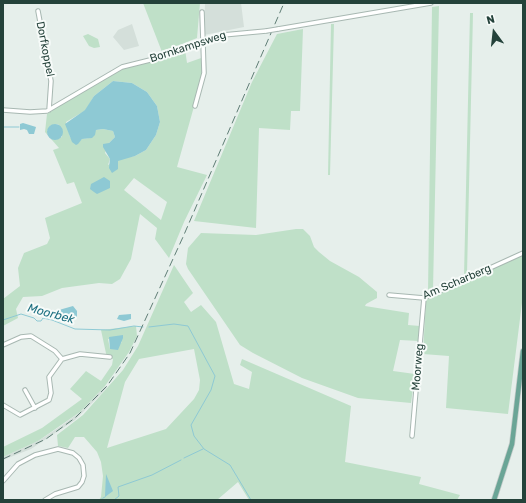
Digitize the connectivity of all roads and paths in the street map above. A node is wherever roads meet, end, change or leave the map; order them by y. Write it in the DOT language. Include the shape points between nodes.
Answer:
graph roads {
  1 [pos="431,3"];
  2 [pos="38,11"];
  3 [pos="202,12"];
  4 [pos="203,41"];
  5 [pos="195,106"];
  6 [pos="3,110"];
  7 [pos="49,110"];
  8 [pos="523,253"];
  9 [pos="389,295"];
  10 [pos="424,298"];
  11 [pos="3,346"];
  12 [pos="523,351"];
  13 [pos="110,356"];
  14 [pos="62,359"];
  15 [pos="25,390"];
  16 [pos="3,405"];
  17 [pos="35,408"];
  18 [pos="412,436"];
  19 [pos="3,481"];
  20 [pos="45,500"];
  21 [pos="494,500"];
  1 -- 4 [label="street, Bornkampsweg, bridge" via="278,29 243,32"];
  2 -- 7 [label="street, Dorfkoppel" via="51,81"];
  3 -- 4 [label="street"];
  4 -- 5 [label="street" via="204,73"];
  4 -- 7 [label="street, Bornkampsweg" via="158,58 117,69"];
  6 -- 7 [label="street, Bornkampsweg"];
  8 -- 10 [label="street, Am Scharberg"];
  9 -- 10 [label="street, Am Scharberg"];
  10 -- 18 [label="street, Moorweg"];
  11 -- 14 [label="street" via="21,337 31,336 55,351"];
  12 -- 21 [label="main road" via="512,444"];
  13 -- 14 [label="street" via="80,354"];
  14 -- 17 [label="street" via="49,377 50,398"];
  15 -- 17 [label="street"];
  16 -- 17 [label="street" via="20,415"];
  19 -- 20 [label="street" via="18,464 35,455 58,449 73,453 83,465 82,482 78,487"];
}
